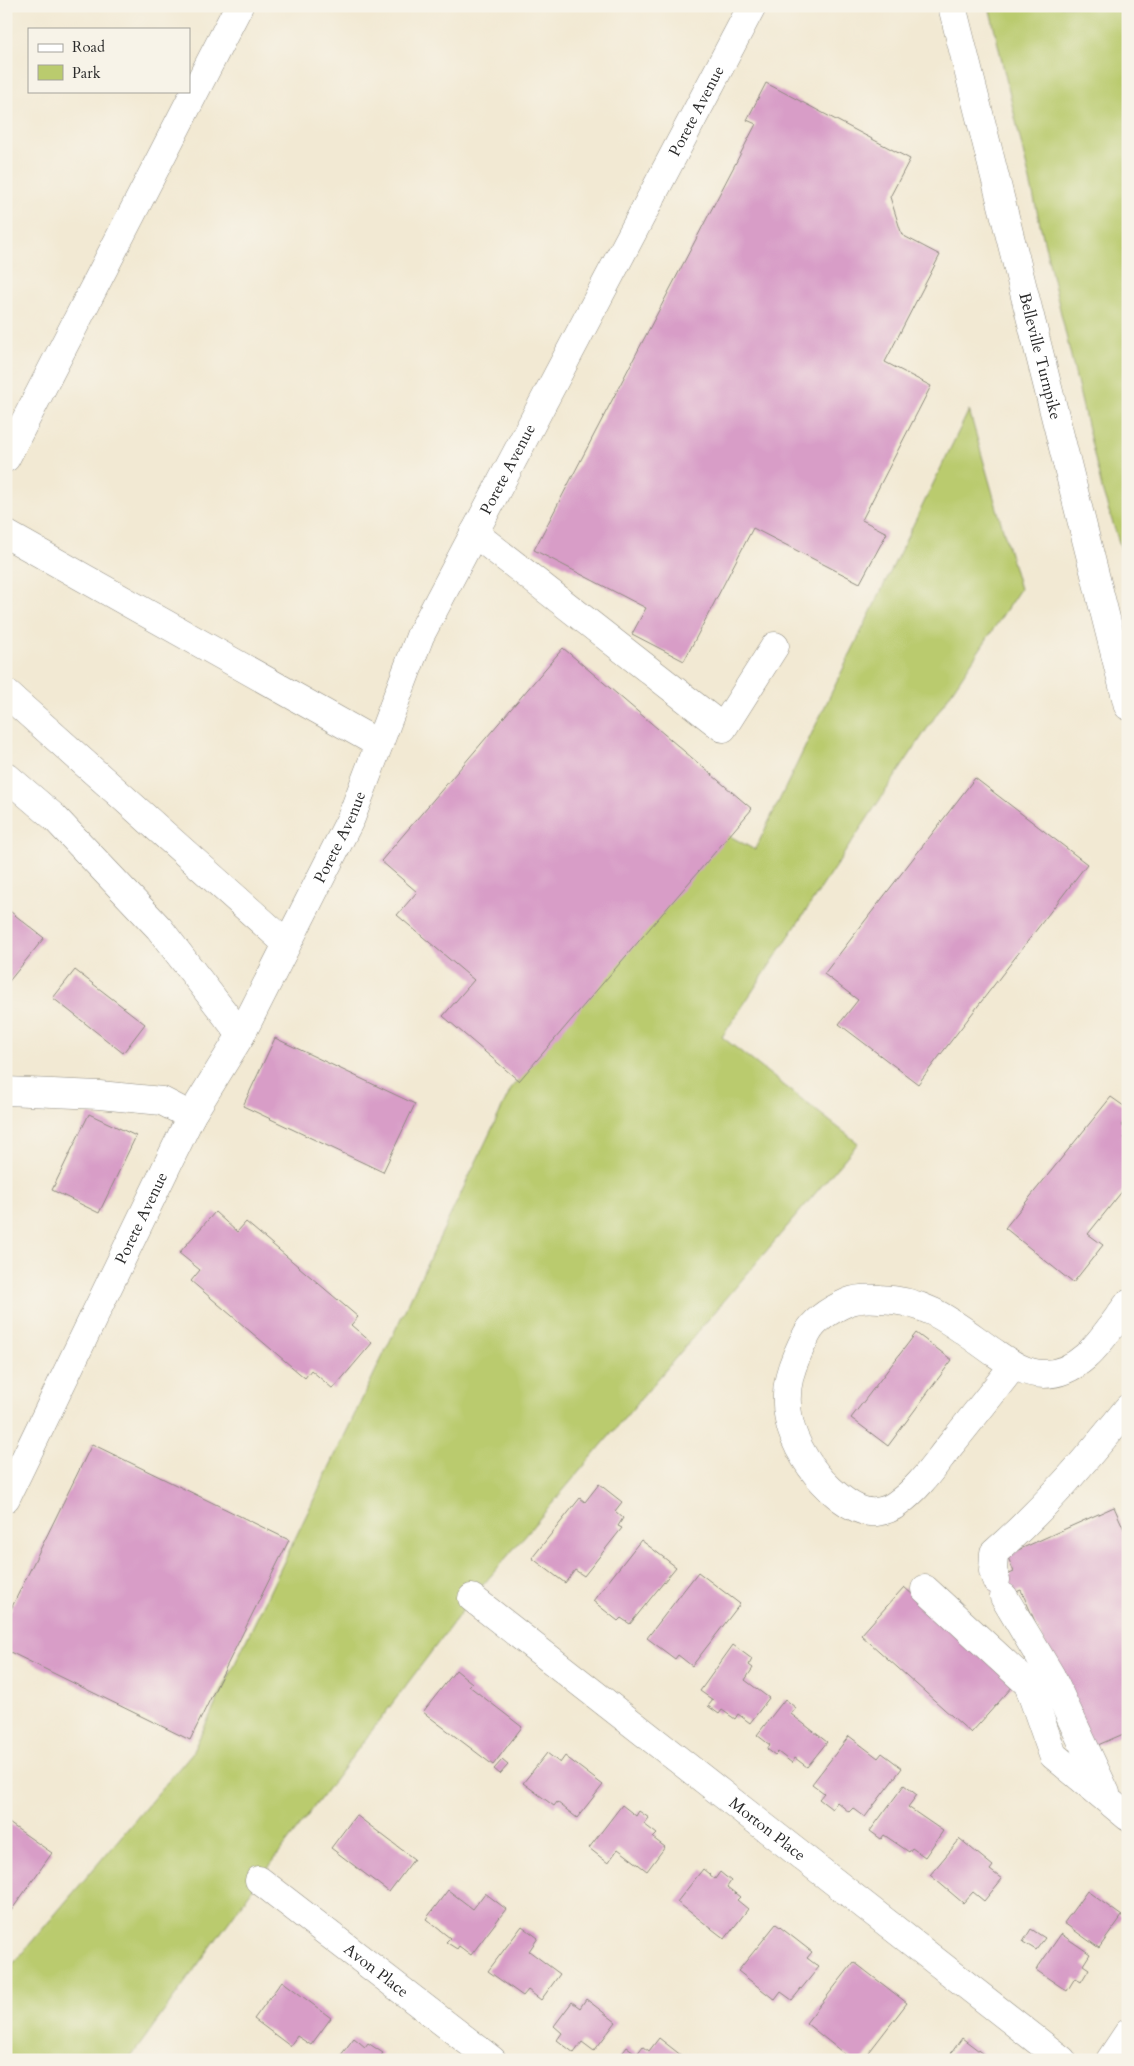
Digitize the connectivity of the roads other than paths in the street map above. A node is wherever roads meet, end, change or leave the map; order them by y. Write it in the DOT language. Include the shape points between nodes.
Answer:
graph roads {
  1 [pos="239,6"];
  2 [pos="752,6"];
  3 [pos="952,6"];
  4 [pos="6,458"];
  5 [pos="474,533"];
  6 [pos="6,534"];
  7 [pos="775,646"];
  8 [pos="6,693"];
  9 [pos="1128,706"];
  10 [pos="379,744"];
  11 [pos="6,776"];
  12 [pos="286,943"];
  13 [pos="241,1035"];
  14 [pos="6,1091"];
  15 [pos="191,1116"];
  16 [pos="1128,1304"];
  17 [pos="1014,1366"];
  18 [pos="1128,1408"];
  19 [pos="9,1488"];
  20 [pos="925,1589"];
  21 [pos="472,1598"];
  22 [pos="1120,1811"];
  23 [pos="259,1880"];
  24 [pos="1128,2033"];
  25 [pos="492,2060"];
  26 [pos="1062,2060"];
  27 [pos="1110,2060"];
  1 -- 4 [label="street"];
  2 -- 5 [label="street, Porete Avenue"];
  3 -- 9 [label="street, Belleville Turnpike"];
  5 -- 7 [label="street" via="722,728"];
  5 -- 10 [label="street, Porete Avenue" via="420,636"];
  6 -- 10 [label="street"];
  8 -- 12 [label="street"];
  10 -- 12 [label="street, Porete Avenue" via="351,818"];
  11 -- 13 [label="street" via="54,818 158,928"];
  12 -- 13 [label="street, Porete Avenue"];
  13 -- 15 [label="street, Porete Avenue"];
  14 -- 15 [label="street" via="162,1101"];
  15 -- 19 [label="street, Porete Avenue"];
  16 -- 17 [label="street" via="1090,1352 1071,1368 1042,1374"];
  17 -- 17 [label="street" via="932,1310 890,1299 854,1300 822,1316 809,1330 787,1382 789,1421 797,1443 833,1492 857,1508 873,1513 886,1510 899,1502 925,1476"];
  18 -- 22 [label="street" via="1080,1468 1023,1528 994,1552 993,1571"];
  20 -- 22 [label="street" via="1028,1684 1053,1755"];
  21 -- 26 [label="street, Morton Place"];
  23 -- 25 [label="street, Avon Place"];
  24 -- 27 [label="street"];
}
